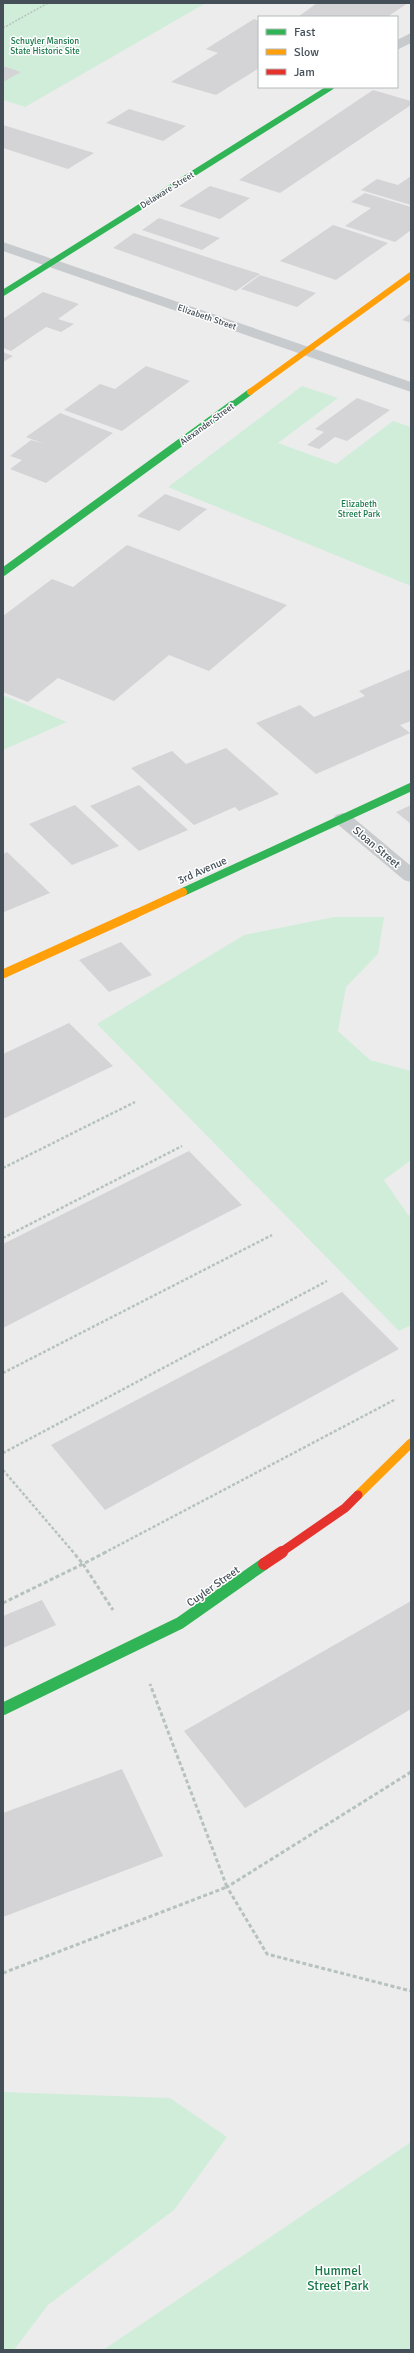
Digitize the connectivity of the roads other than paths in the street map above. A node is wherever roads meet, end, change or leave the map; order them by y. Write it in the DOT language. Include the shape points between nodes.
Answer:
graph roads {
  1 [pos="411,37"];
  2 [pos="398,45"];
  3 [pos="329,88"];
  4 [pos="3,246"];
  5 [pos="51,263"];
  6 [pos="411,275"];
  7 [pos="3,293"];
  8 [pos="308,352"];
  9 [pos="411,387"];
  10 [pos="3,572"];
  11 [pos="411,787"];
  12 [pos="343,819"];
  13 [pos="411,876"];
  14 [pos="3,974"];
  15 [pos="411,1443"];
  16 [pos="3,1709"];
  1 -- 2 [label="street"];
  3 -- 5 [label="street, Delaware Street"];
  4 -- 5 [label="street, Elizabeth Street"];
  5 -- 7 [label="street, Delaware Street"];
  5 -- 8 [label="street, Elizabeth Street"];
  6 -- 8 [label="street, Alexander Street"];
  8 -- 9 [label="street, Elizabeth Street"];
  8 -- 10 [label="street, Alexander Street"];
  11 -- 12 [label="street, 3rd Avenue"];
  12 -- 13 [label="street, Sloan Street"];
  12 -- 14 [label="street, 3rd Avenue"];
  15 -- 16 [label="street, Cuyler Street" via="345,1508 180,1624"];
}
